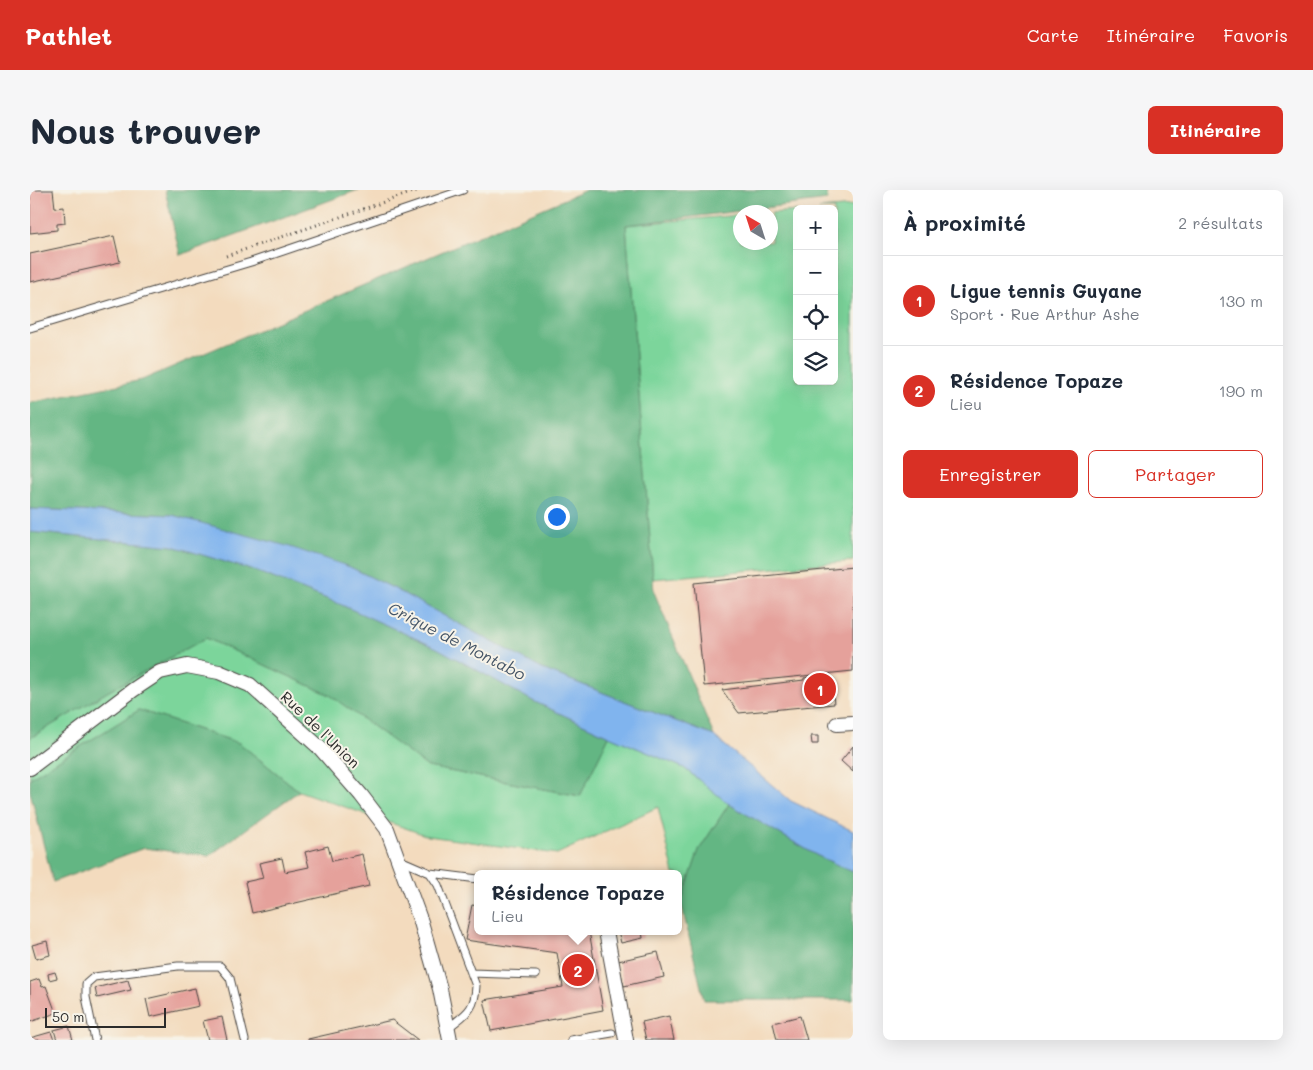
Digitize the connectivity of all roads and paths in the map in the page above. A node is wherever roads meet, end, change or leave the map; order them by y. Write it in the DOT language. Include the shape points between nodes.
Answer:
graph roads {
  1 [pos="419,190"];
  2 [pos="463,190"];
  3 [pos="222,257"];
  4 [pos="30,328"];
  5 [pos="853,723"];
  6 [pos="837,724"];
  7 [pos="30,768"];
  8 [pos="398,859"];
  9 [pos="430,873"];
  10 [pos="474,878"];
  11 [pos="607,935"];
  12 [pos="471,973"];
  13 [pos="536,975"];
  14 [pos="449,1034"];
  15 [pos="612,1034"];
  16 [pos="95,1040"];
  17 [pos="245,1040"];
  18 [pos="571,1040"];
  19 [pos="626,1040"];
  1 -- 3 [label="path"];
  2 -- 4 [label="lane" via="250,262"];
  5 -- 6 [label="street"];
  7 -- 8 [label="street, Rue de l'Union" via="160,672 187,666 218,672 250,685 320,748 387,830"];
  8 -- 9 [label="lane"];
  8 -- 14 [label="street, Rue de l'Union" via="421,922"];
  9 -- 10 [label="lane"];
  9 -- 12 [label="lane" via="438,885"];
  11 -- 19 [label="street"];
  12 -- 13 [label="lane"];
  12 -- 14 [label="lane" via="476,986 475,999"];
  15 -- 18 [label="lane"];
  16 -- 17 [label="lane" via="86,997 86,984 94,977 178,966 220,966 230,978"];
}
